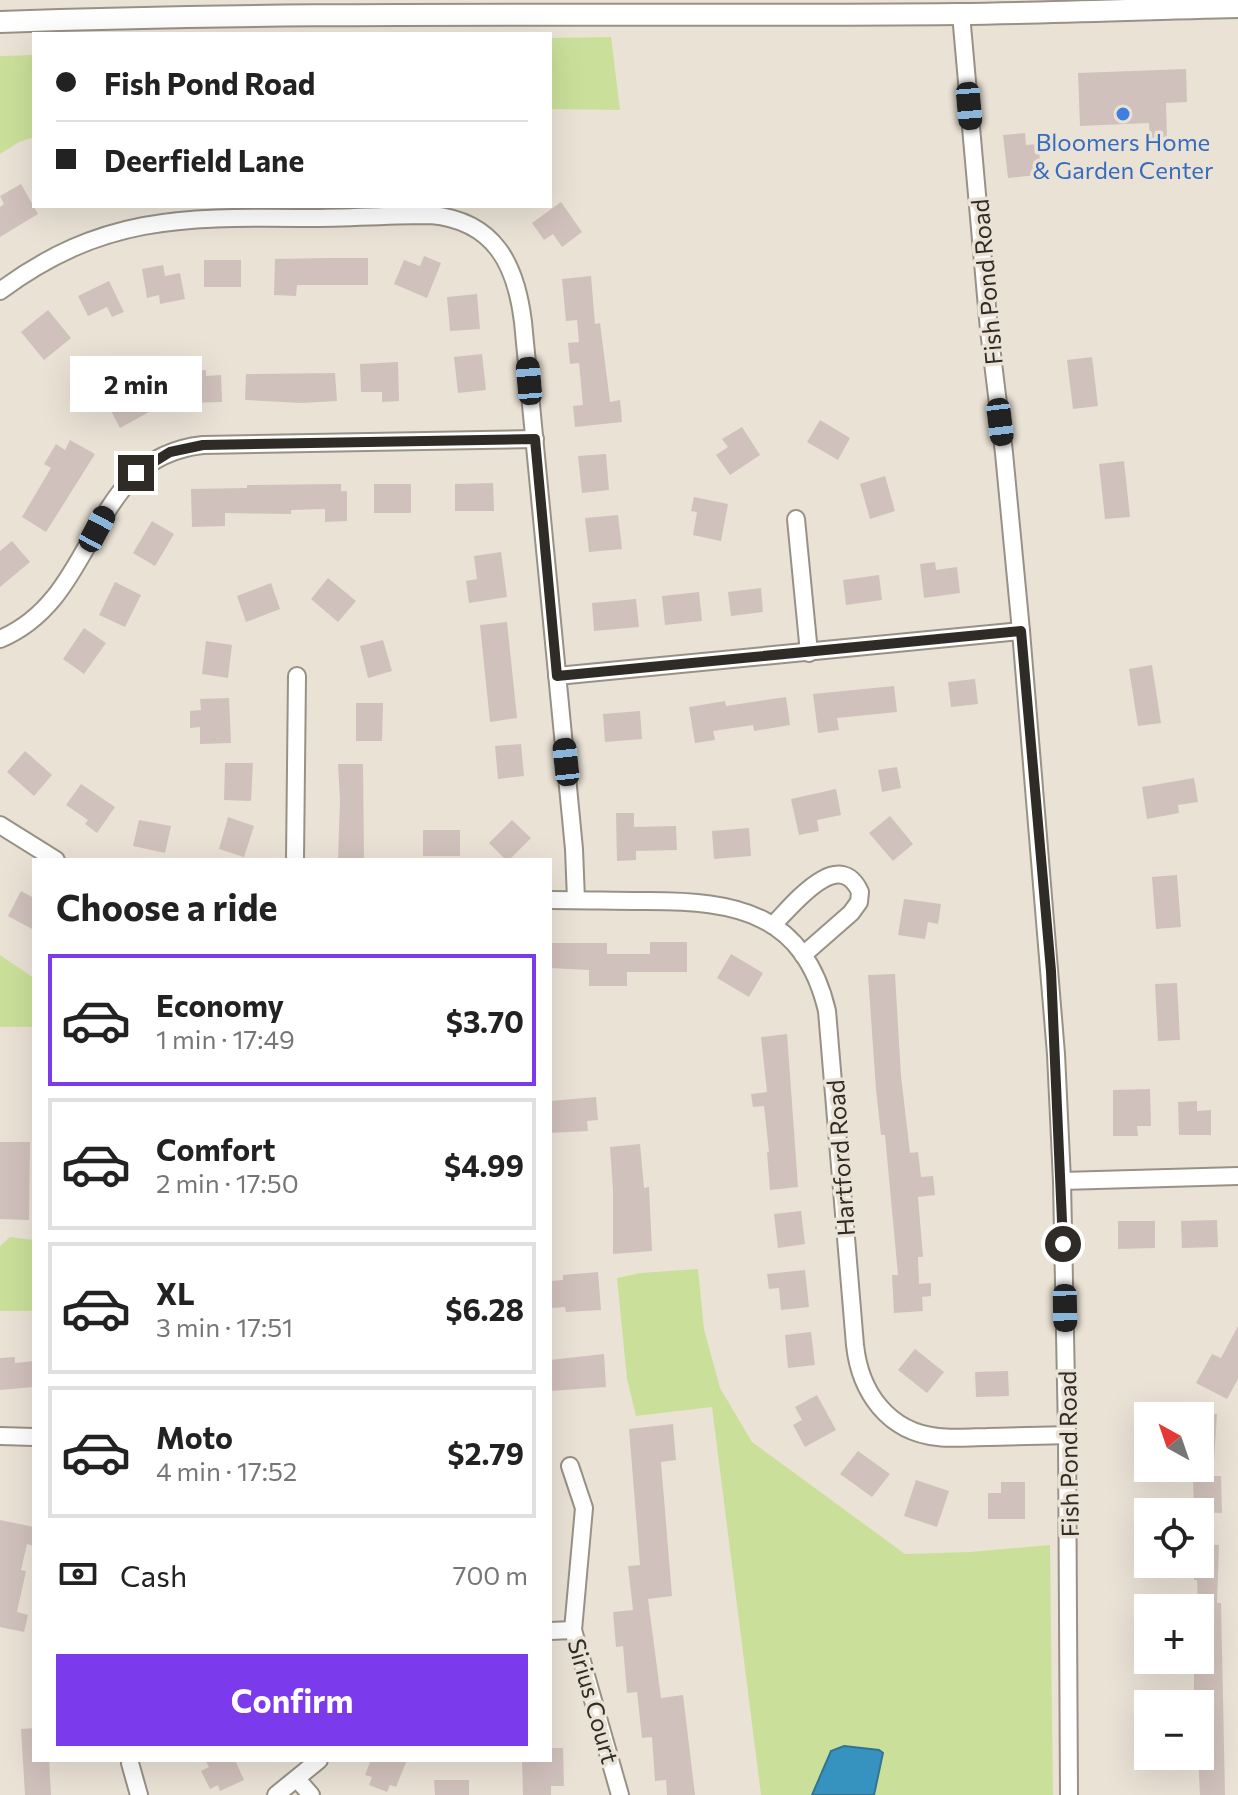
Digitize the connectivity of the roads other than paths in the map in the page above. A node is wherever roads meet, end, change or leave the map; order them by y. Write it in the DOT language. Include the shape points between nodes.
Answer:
graph roads {
  1 [pos="1128,4"];
  2 [pos="604,7"];
  3 [pos="1238,7"];
  4 [pos="961,14"];
  5 [pos="0,22"];
  6 [pos="0,291"];
  7 [pos="535,439"];
  8 [pos="796,519"];
  9 [pos="1021,631"];
  10 [pos="0,639"];
  11 [pos="809,653"];
  12 [pos="297,676"];
  13 [pos="557,676"];
  14 [pos="0,825"];
  15 [pos="53,858"];
  16 [pos="295,858"];
  17 [pos="552,900"];
  18 [pos="576,900"];
  19 [pos="773,925"];
  20 [pos="803,955"];
  21 [pos="1238,1176"];
  22 [pos="1062,1181"];
  23 [pos="1067,1435"];
  24 [pos="0,1436"];
  25 [pos="32,1437"];
  26 [pos="570,1466"];
  27 [pos="573,1630"];
  28 [pos="552,1631"];
  29 [pos="317,1762"];
  30 [pos="130,1763"];
  31 [pos="297,1779"];
  32 [pos="139,1795"];
  33 [pos="276,1795"];
  34 [pos="311,1795"];
  35 [pos="620,1795"];
  36 [pos="1069,1795"];
  1 -- 3 [label="main road"];
  1 -- 4 [label="main road"];
  2 -- 4 [label="main road"];
  2 -- 5 [label="main road"];
  4 -- 9 [label="street, Fish Pond Road"];
  6 -- 7 [label="street" via="49,259 134,226 201,217 445,216 485,236 513,272"];
  7 -- 10 [label="street" via="203,445 170,452 144,466 121,490 54,600"];
  7 -- 13 [label="street"];
  8 -- 11 [label="street"];
  9 -- 11 [label="street"];
  9 -- 22 [label="street, Fish Pond Road" via="1051,971"];
  11 -- 13 [label="street"];
  12 -- 16 [label="street"];
  13 -- 18 [label="street"];
  14 -- 15 [label="street"];
  17 -- 18 [label="street, Hartford Road"];
  18 -- 19 [label="street, Hartford Road" via="708,902"];
  19 -- 20 [label="street, Hartford Road"];
  19 -- 20 [label="street" via="825,877 837,874 854,880 860,892 856,908"];
  20 -- 23 [label="street, Hartford Road" via="827,1011 853,1330 867,1391 907,1429 921,1433"];
  21 -- 22 [label="street"];
  22 -- 23 [label="street, Fish Pond Road"];
  23 -- 36 [label="street, Fish Pond Road"];
  24 -- 25 [label="street"];
  26 -- 27 [label="street, Sirius Court" via="584,1508"];
  27 -- 28 [label="street"];
  27 -- 35 [label="street, Sirius Court"];
  29 -- 31 [label="street"];
  30 -- 32 [label="street"];
  31 -- 33 [label="street"];
  31 -- 34 [label="street"];
}
